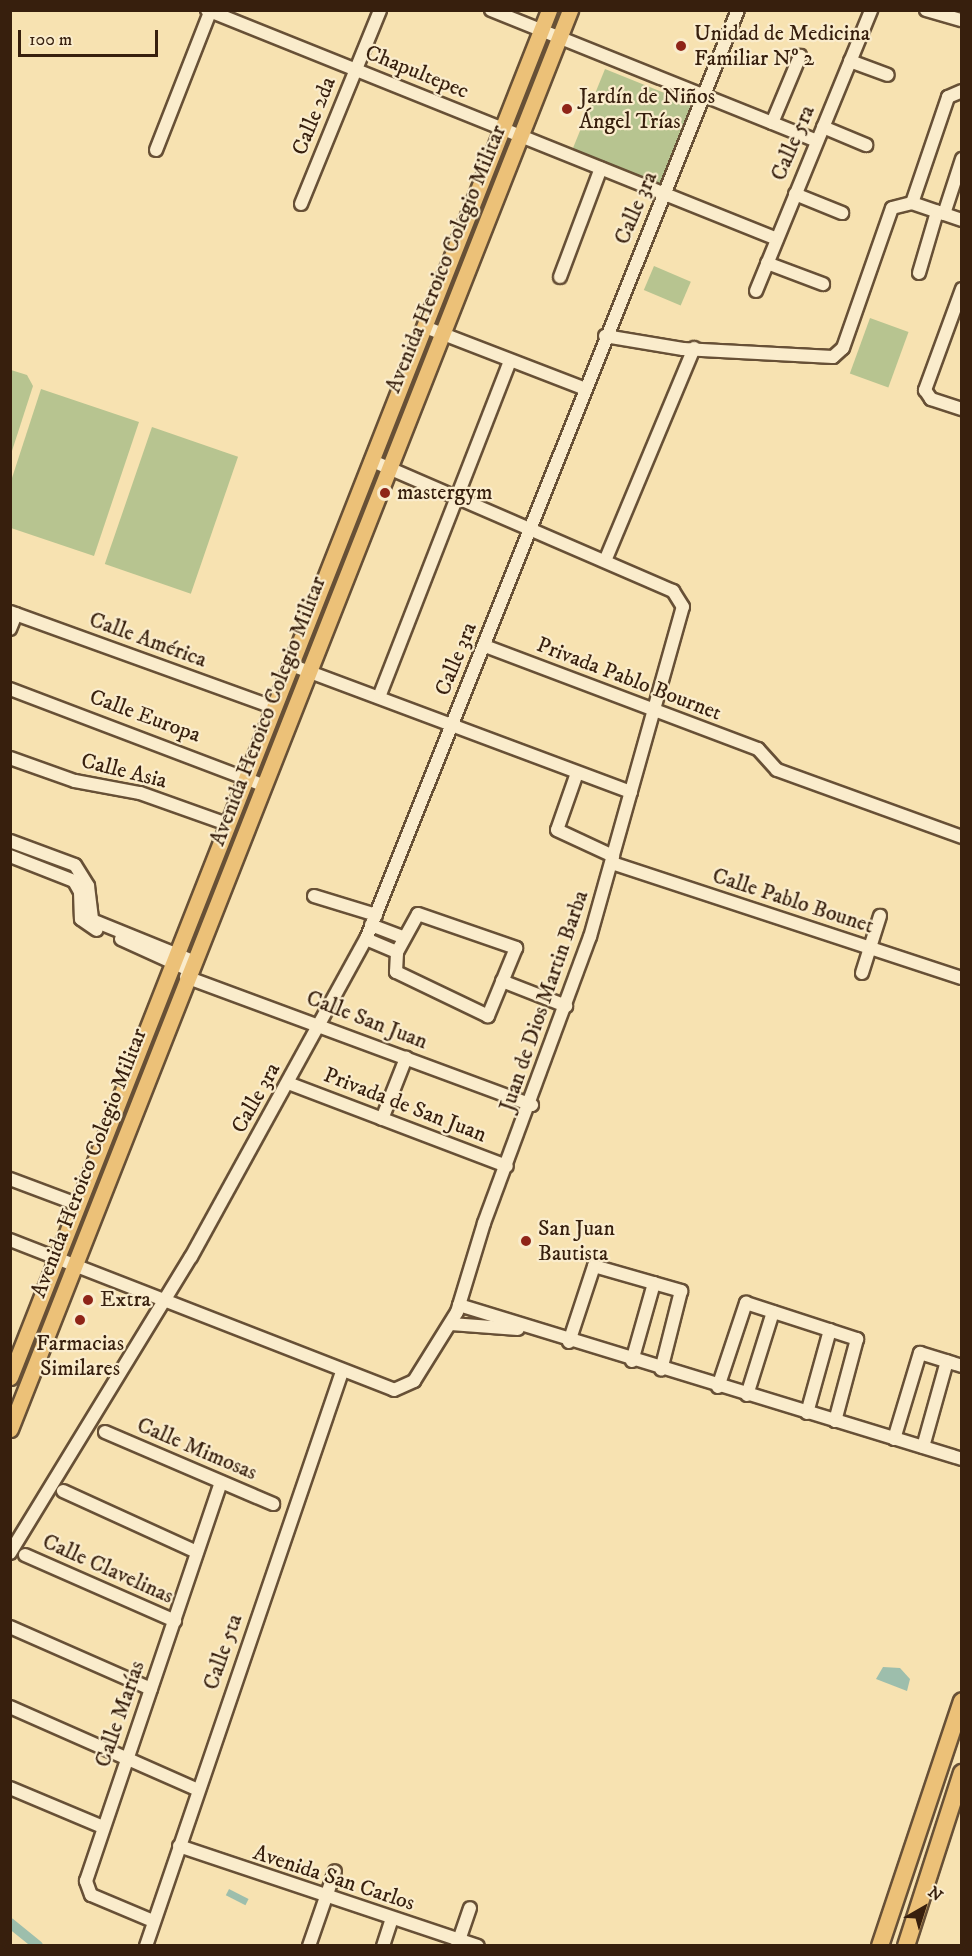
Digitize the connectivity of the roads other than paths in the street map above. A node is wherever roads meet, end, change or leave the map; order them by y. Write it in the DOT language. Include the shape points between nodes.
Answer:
graph roads {
  1 [pos="380,10"];
  2 [pos="491,10"];
  3 [pos="549,10"];
  4 [pos="570,10"];
  5 [pos="738,10"];
  6 [pos="871,10"];
  7 [pos="926,10"];
  8 [pos="210,11"];
  9 [pos="942,13"];
  10 [pos="962,20"];
  11 [pos="541,31"];
  12 [pos="559,42"];
  13 [pos="800,56"];
  14 [pos="850,61"];
  15 [pos="356,70"];
  16 [pos="888,75"];
  17 [pos="962,91"];
  18 [pos="704,96"];
  19 [pos="772,123"];
  20 [pos="823,127"];
  21 [pos="501,128"];
  22 [pos="517,139"];
  23 [pos="817,141"];
  24 [pos="866,146"];
  25 [pos="156,150"];
  26 [pos="962,159"];
  27 [pos="601,168"];
  28 [pos="795,194"];
  29 [pos="665,195"];
  30 [pos="912,203"];
  31 [pos="301,204"];
  32 [pos="842,213"];
  33 [pos="941,213"];
  34 [pos="962,220"];
  35 [pos="777,238"];
  36 [pos="767,263"];
  37 [pos="919,273"];
  38 [pos="560,277"];
  39 [pos="823,284"];
  40 [pos="962,289"];
  41 [pos="756,291"];
  42 [pos="425,327"];
  43 [pos="440,336"];
  44 [pos="605,336"];
  45 [pos="694,348"];
  46 [pos="510,361"];
  47 [pos="583,388"];
  48 [pos="962,409"];
  49 [pos="371,460"];
  50 [pos="387,469"];
  51 [pos="457,495"];
  52 [pos="530,529"];
  53 [pos="605,561"];
  54 [pos="13,613"];
  55 [pos="10,629"];
  56 [pos="485,646"];
  57 [pos="291,665"];
  58 [pos="306,675"];
  59 [pos="10,689"];
  60 [pos="379,697"];
  61 [pos="272,707"];
  62 [pos="654,713"];
  63 [pos="451,726"];
  64 [pos="10,758"];
  65 [pos="577,773"];
  66 [pos="246,775"];
  67 [pos="263,785"];
  68 [pos="631,792"];
  69 [pos="227,824"];
  70 [pos="962,837"];
  71 [pos="10,841"];
  72 [pos="10,856"];
  73 [pos="613,859"];
  74 [pos="81,882"];
  75 [pos="314,896"];
  76 [pos="880,916"];
  77 [pos="373,920"];
  78 [pos="403,937"];
  79 [pos="366,939"];
  80 [pos="870,949"];
  81 [pos="398,952"];
  82 [pos="175,955"];
  83 [pos="189,969"];
  84 [pos="862,974"];
  85 [pos="962,978"];
  86 [pos="502,981"];
  87 [pos="566,1006"];
  88 [pos="322,1024"];
  89 [pos="406,1058"];
  90 [pos="288,1083"];
  91 [pos="532,1105"];
  92 [pos="382,1119"];
  93 [pos="507,1166"];
  94 [pos="10,1179"];
  95 [pos="77,1204"];
  96 [pos="10,1240"];
  97 [pos="57,1258"];
  98 [pos="73,1265"];
  99 [pos="654,1283"];
  100 [pos="163,1300"];
  101 [pos="459,1305"];
  102 [pos="773,1312"];
  103 [pos="451,1324"];
  104 [pos="525,1329"];
  105 [pos="830,1330"];
  106 [pos="569,1342"];
  107 [pos="632,1361"];
  108 [pos="947,1361"];
  109 [pos="962,1366"];
  110 [pos="661,1370"];
  111 [pos="342,1372"];
  112 [pos="10,1377"];
  113 [pos="718,1387"];
  114 [pos="747,1395"];
  115 [pos="807,1413"];
  116 [pos="835,1421"];
  117 [pos="10,1429"];
  118 [pos="105,1432"];
  119 [pos="894,1439"];
  120 [pos="923,1447"];
  121 [pos="962,1459"];
  122 [pos="221,1482"];
  123 [pos="63,1491"];
  124 [pos="273,1504"];
  125 [pos="197,1552"];
  126 [pos="10,1553"];
  127 [pos="25,1555"];
  128 [pos="174,1621"];
  129 [pos="10,1627"];
  130 [pos="151,1689"];
  131 [pos="962,1701"];
  132 [pos="10,1707"];
  133 [pos="128,1759"];
  134 [pos="962,1773"];
  135 [pos="10,1788"];
  136 [pos="198,1790"];
  137 [pos="103,1827"];
  138 [pos="179,1846"];
  139 [pos="335,1871"];
  140 [pos="326,1898"];
  141 [pos="470,1908"];
  142 [pos="392,1919"];
  143 [pos="153,1921"];
  144 [pos="458,1943"];
  145 [pos="146,1946"];
  146 [pos="309,1946"];
  147 [pos="383,1946"];
  148 [pos="478,1946"];
  149 [pos="880,1946"];
  150 [pos="906,1946"];
  1 -- 15 [label="street, Calle 2da"];
  2 -- 11 [label="street"];
  3 -- 11 [label="main road, Avenida Heroico Colegio Militar"];
  4 -- 12 [label="main road, Avenida Heroico Colegio Militar"];
  5 -- 18 [label="street, Calle 3ra"];
  6 -- 14 [label="street, Calle 5ra"];
  7 -- 9 [label="street"];
  8 -- 15 [label="street, Chapultepec"];
  8 -- 25 [label="street"];
  9 -- 10 [label="street"];
  11 -- 12 [label="street"];
  11 -- 21 [label="main road, Avenida Heroico Colegio Militar"];
  12 -- 18 [label="street"];
  12 -- 22 [label="main road, Avenida Heroico Colegio Militar"];
  13 -- 19 [label="street"];
  14 -- 16 [label="street"];
  14 -- 20 [label="street, Calle 5ra"];
  15 -- 21 [label="street, Chapultepec"];
  15 -- 31 [label="street, Calle 2da"];
  17 -- 30 [label="street" via="948,98"];
  18 -- 19 [label="street"];
  18 -- 29 [label="street, Calle 3ra"];
  19 -- 23 [label="street"];
  20 -- 23 [label="street, Calle 5ra"];
  20 -- 24 [label="street"];
  21 -- 22 [label="street, Chapultepec"];
  21 -- 42 [label="main road, Avenida Heroico Colegio Militar"];
  22 -- 27 [label="street, Chapultepec"];
  22 -- 43 [label="main road, Avenida Heroico Colegio Militar"];
  23 -- 28 [label="street, Calle 5ra"];
  26 -- 33 [label="street"];
  27 -- 29 [label="street, Chapultepec"];
  27 -- 38 [label="street"];
  28 -- 32 [label="street"];
  28 -- 35 [label="street, Calle 5ra"];
  29 -- 35 [label="street, Chapultepec"];
  29 -- 44 [label="street, Calle 3ra"];
  30 -- 33 [label="street"];
  30 -- 45 [label="street" via="892,208 838,354 814,359"];
  33 -- 34 [label="street"];
  33 -- 37 [label="street"];
  35 -- 36 [label="street, Calle 5ra"];
  36 -- 39 [label="street"];
  36 -- 41 [label="street, Calle 5ra"];
  40 -- 48 [label="street" via="925,390 931,399"];
  42 -- 43 [label="street"];
  42 -- 49 [label="main road, Avenida Heroico Colegio Militar"];
  43 -- 46 [label="street"];
  43 -- 50 [label="main road, Avenida Heroico Colegio Militar"];
  44 -- 45 [label="street"];
  44 -- 47 [label="street, Calle 3ra"];
  45 -- 53 [label="street"];
  46 -- 47 [label="street"];
  46 -- 51 [label="street"];
  47 -- 52 [label="street, Calle 3ra"];
  49 -- 50 [label="street"];
  49 -- 57 [label="main road, Avenida Heroico Colegio Militar"];
  50 -- 51 [label="street"];
  50 -- 58 [label="main road, Avenida Heroico Colegio Militar"];
  51 -- 52 [label="street"];
  51 -- 60 [label="street"];
  52 -- 53 [label="street"];
  52 -- 56 [label="street, Calle 3ra"];
  53 -- 62 [label="street, Juan de Dios Martin Barba" via="682,597"];
  54 -- 55 [label="street"];
  54 -- 61 [label="street, Calle América"];
  56 -- 62 [label="street, Privada Pablo Bournet"];
  56 -- 63 [label="street, Calle 3ra"];
  57 -- 58 [label="street"];
  57 -- 61 [label="main road, Avenida Heroico Colegio Militar"];
  58 -- 60 [label="street"];
  58 -- 67 [label="main road, Avenida Heroico Colegio Militar"];
  59 -- 66 [label="street, Calle Europa"];
  60 -- 63 [label="street"];
  61 -- 66 [label="main road, Avenida Heroico Colegio Militar"];
  62 -- 68 [label="street, Juan de Dios Martin Barba"];
  62 -- 70 [label="street, Privada Pablo Bournet" via="758,749 777,770"];
  63 -- 65 [label="street"];
  63 -- 77 [label="street, Calle 3ra"];
  64 -- 69 [label="street, Calle Asia"];
  65 -- 68 [label="street"];
  65 -- 73 [label="street, Calle Pablo Bounet" via="557,825 560,833"];
  66 -- 67 [label="street, Calle Europa"];
  66 -- 69 [label="main road, Avenida Heroico Colegio Militar"];
  67 -- 83 [label="main road, Avenida Heroico Colegio Militar"];
  68 -- 73 [label="street, Juan de Dios Martin Barba"];
  69 -- 82 [label="main road, Avenida Heroico Colegio Militar"];
  71 -- 74 [label="street" via="71,863"];
  72 -- 74 [label="street"];
  73 -- 80 [label="street, Calle Pablo Bounet"];
  73 -- 87 [label="street, Juan de Dios Martin Barba"];
  74 -- 82 [label="street, Calle San Juan" via="92,920"];
  75 -- 77 [label="street"];
  76 -- 80 [label="street"];
  77 -- 78 [label="street"];
  77 -- 79 [label="street, Calle 3ra"];
  78 -- 81 [label="street"];
  78 -- 86 [label="street" via="418,914 516,948"];
  79 -- 81 [label="street"];
  79 -- 88 [label="street, Calle 3ra"];
  80 -- 84 [label="street"];
  80 -- 85 [label="street, Calle Pablo Bounet"];
  81 -- 86 [label="street" via="399,976 488,1016"];
  82 -- 83 [label="street, Calle San Juan"];
  82 -- 95 [label="main road, Avenida Heroico Colegio Militar"];
  83 -- 88 [label="street, Calle San Juan"];
  83 -- 98 [label="main road, Avenida Heroico Colegio Militar"];
  86 -- 87 [label="street"];
  87 -- 91 [label="street, Juan de Dios Martin Barba"];
  88 -- 89 [label="street, Calle San Juan"];
  88 -- 90 [label="street, Calle 3ra"];
  89 -- 91 [label="street, Calle San Juan"];
  89 -- 92 [label="street"];
  90 -- 92 [label="street, Privada de San Juan"];
  90 -- 100 [label="street, Calle 3ra"];
  91 -- 93 [label="street, Juan de Dios Martin Barba"];
  92 -- 93 [label="street, Privada de San Juan"];
  93 -- 101 [label="street, Juan de Dios Martin Barba"];
  94 -- 95 [label="street"];
  95 -- 97 [label="main road, Avenida Heroico Colegio Militar"];
  96 -- 97 [label="street"];
  97 -- 98 [label="street"];
  97 -- 112 [label="main road, Avenida Heroico Colegio Militar"];
  98 -- 100 [label="street"];
  98 -- 117 [label="main road, Avenida Heroico Colegio Militar"];
  99 -- 106 [label="street" via="594,1266"];
  99 -- 107 [label="street"];
  99 -- 110 [label="street" via="681,1291"];
  100 -- 111 [label="street"];
  100 -- 126 [label="street, Calle 3ra"];
  101 -- 103 [label="street, Juan de Dios Martin Barba"];
  101 -- 104 [label="street"];
  102 -- 105 [label="street"];
  102 -- 113 [label="street" via="746,1303"];
  102 -- 114 [label="street"];
  103 -- 104 [label="street"];
  103 -- 111 [label="street, Juan de Dios Martin Barba" via="414,1381 394,1390"];
  104 -- 106 [label="street"];
  105 -- 115 [label="street"];
  105 -- 116 [label="street" via="857,1339"];
  106 -- 107 [label="street"];
  107 -- 110 [label="street"];
  108 -- 109 [label="street"];
  108 -- 119 [label="street" via="920,1353"];
  108 -- 120 [label="street"];
  110 -- 113 [label="street"];
  111 -- 136 [label="street, Calle 5ta"];
  113 -- 114 [label="street"];
  114 -- 115 [label="street"];
  115 -- 116 [label="street"];
  116 -- 119 [label="street"];
  118 -- 122 [label="street, Calle Mimosas"];
  119 -- 120 [label="street"];
  120 -- 121 [label="street"];
  122 -- 124 [label="street, Calle Mimosas"];
  122 -- 125 [label="street, Calle Marías"];
  123 -- 125 [label="street"];
  125 -- 128 [label="street, Calle Marías"];
  127 -- 128 [label="street, Calle Clavelinas"];
  128 -- 130 [label="street, Calle Marías"];
  129 -- 130 [label="street"];
  130 -- 133 [label="street, Calle Marías"];
  131 -- 149 [label="highway"];
  132 -- 133 [label="street"];
  133 -- 136 [label="street"];
  133 -- 137 [label="street, Calle Marías"];
  134 -- 150 [label="highway"];
  135 -- 137 [label="street"];
  136 -- 138 [label="street, Calle 5ta"];
  137 -- 143 [label="street, Calle Marías" via="87,1890"];
  138 -- 140 [label="street, Avenida San Carlos"];
  138 -- 143 [label="street, Calle 5ta"];
  139 -- 140 [label="street"];
  140 -- 142 [label="street, Avenida San Carlos"];
  140 -- 146 [label="street"];
  141 -- 144 [label="street"];
  142 -- 144 [label="street, Avenida San Carlos"];
  142 -- 147 [label="street"];
  143 -- 145 [label="street, Calle 5ta"];
  144 -- 148 [label="street, Avenida San Carlos"];
}
